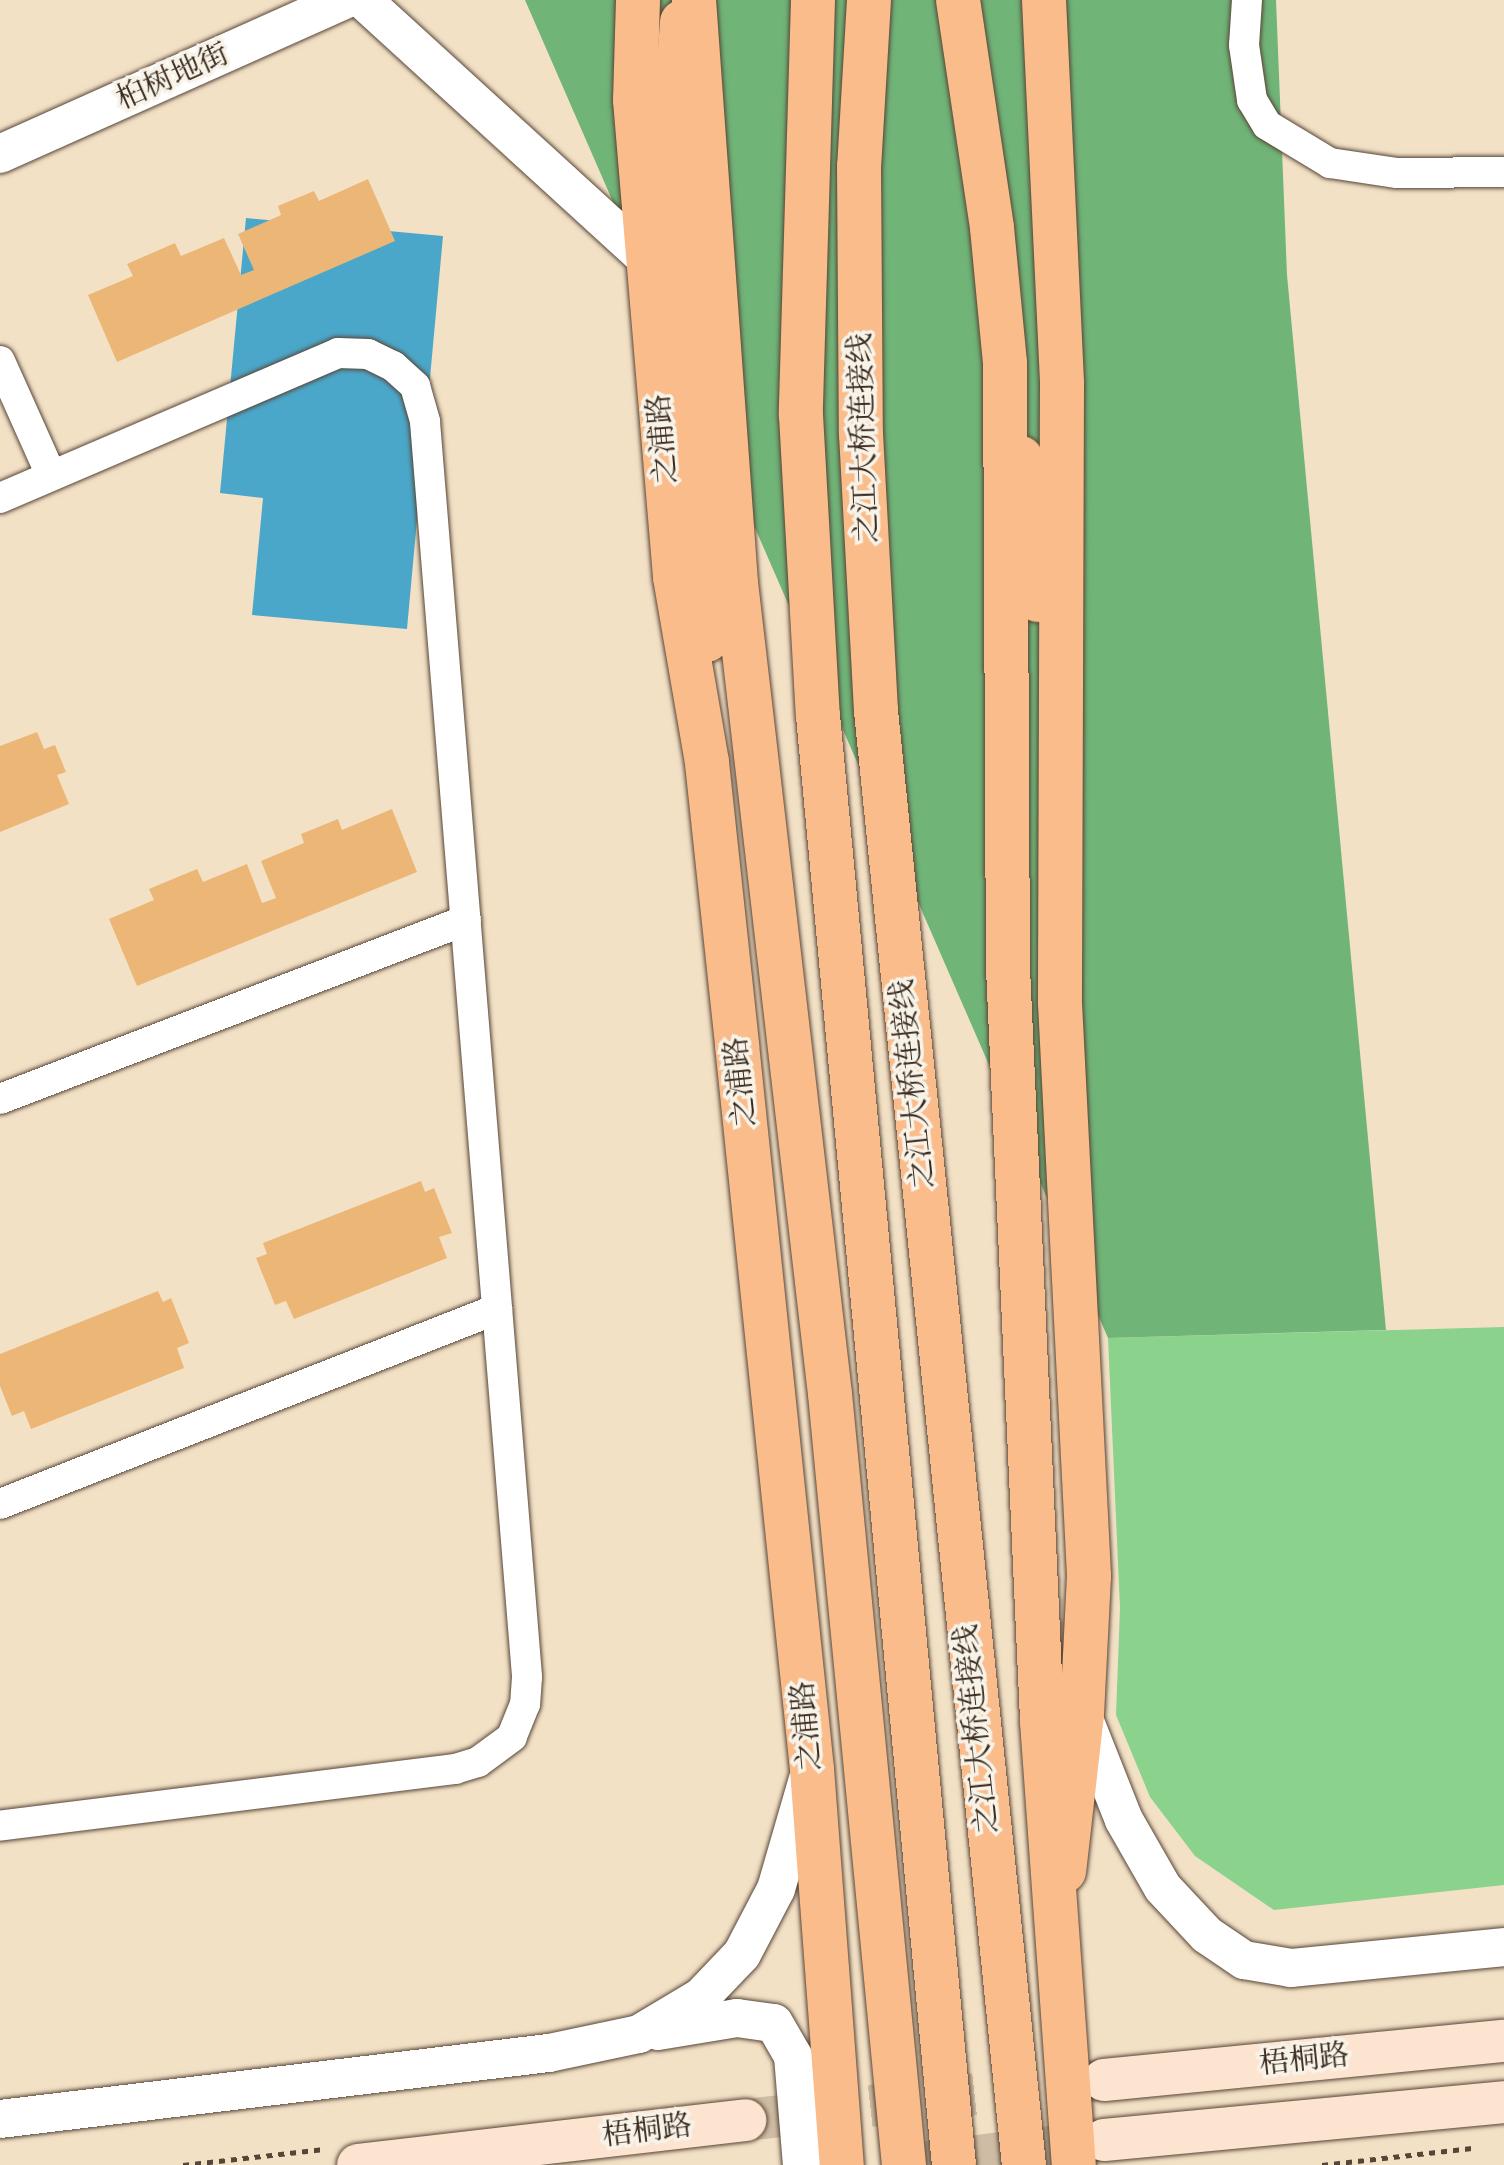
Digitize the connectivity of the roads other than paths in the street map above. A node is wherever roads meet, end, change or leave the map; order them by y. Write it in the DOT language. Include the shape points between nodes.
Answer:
graph roads {
  1 [pos="345,0"];
  2 [pos="363,0"];
  3 [pos="638,0"];
  4 [pos="684,0"];
  5 [pos="694,0"];
  6 [pos="813,0"];
  7 [pos="869,0"];
  8 [pos="958,0"];
  9 [pos="1044,0"];
  10 [pos="1247,0"];
  11 [pos="0,154"];
  12 [pos="1504,172"];
  13 [pos="992,228"];
  14 [pos="646,258"];
  15 [pos="0,361"];
  16 [pos="51,475"];
  17 [pos="0,498"];
  18 [pos="707,763"];
  19 [pos="1062,793"];
  20 [pos="466,920"];
  21 [pos="0,1099"];
  22 [pos="497,1309"];
  23 [pos="0,1504"];
  24 [pos="1082,1714"];
  25 [pos="812,1769"];
  26 [pos="0,1826"];
  27 [pos="1504,1947"];
  28 [pos="1056,1949"];
  29 [pos="639,2034"];
  30 [pos="1504,2041"];
  31 [pos="1104,2080"];
  32 [pos="1504,2102"];
  33 [pos="0,2119"];
  34 [pos="745,2120"];
  35 [pos="1089,2152"];
  36 [pos="358,2165"];
  37 [pos="802,2165"];
  38 [pos="842,2165"];
  39 [pos="904,2165"];
  40 [pos="954,2165"];
  41 [pos="1024,2165"];
  1 -- 11 [label="street, 桕树地街"];
  2 -- 14 [label="street"];
  3 -- 14 [label="main road, 之浦路" via="635,100"];
  4 -- 18 [label="main road" via="674,130 707,525"];
  5 -- 39 [label="main road, 之浦路" via="736,583 830,1394"];
  6 -- 40 [label="main road, 之江大桥连接线" via="801,415 818,716"];
  7 -- 41 [label="main road, 之江大桥连接线" via="859,166 861,418 876,711"];
  8 -- 13 [label="main road"];
  9 -- 19 [label="main road" via="1062,384"];
  10 -- 12 [label="street" via="1244,45 1252,100 1267,125 1330,163 1397,173"];
  13 -- 19 [label="main road"];
  13 -- 28 [label="main road" via="1005,363 1008,968"];
  14 -- 18 [label="main road, 之浦路" via="675,577"];
  15 -- 16 [label="street"];
  16 -- 17 [label="street"];
  16 -- 20 [label="street" via="338,353 368,354 393,366 415,386 425,422"];
  18 -- 25 [label="main road, 之浦路"];
  19 -- 24 [label="main road" via="1064,1166 1089,1576"];
  20 -- 21 [label="street"];
  20 -- 22 [label="street"];
  22 -- 23 [label="street"];
  22 -- 26 [label="street" via="527,1677 525,1704 512,1737 478,1762 455,1769"];
  24 -- 27 [label="street" via="1124,1820 1163,1888 1207,1935 1244,1960 1291,1968"];
  24 -- 28 [label="main road"];
  25 -- 29 [label="street" via="776,1889 742,1954 701,1997"];
  25 -- 38 [label="main road, 之浦路"];
  28 -- 35 [label="main road"];
  29 -- 33 [label="street" via="549,2053"];
  29 -- 37 [label="street" via="737,2018 774,2023 793,2056"];
  30 -- 31 [label="main road, 梧桐路"];
  32 -- 35 [label="main road, 梧桐路"];
  34 -- 36 [label="main road, 梧桐路"];
}
